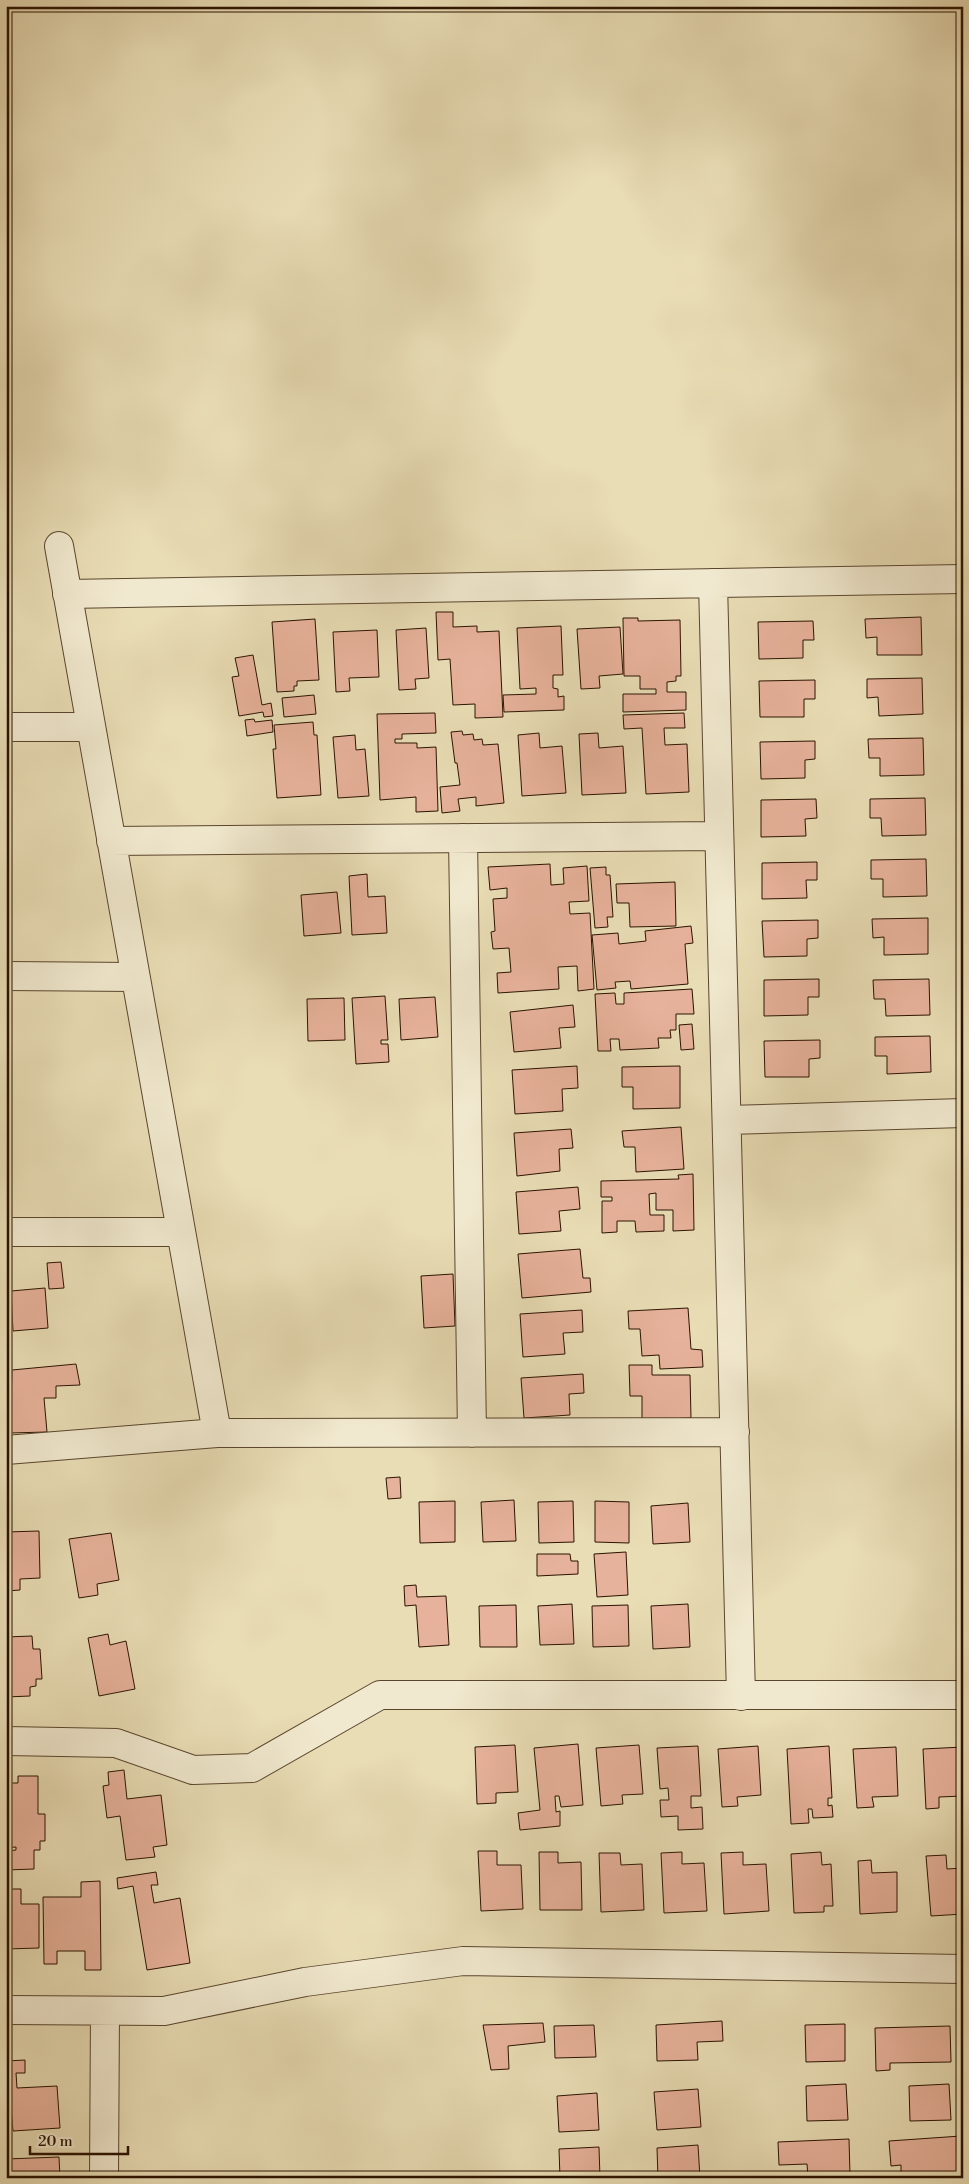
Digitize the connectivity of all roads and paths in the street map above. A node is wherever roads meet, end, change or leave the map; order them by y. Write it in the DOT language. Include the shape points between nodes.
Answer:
graph roads {
  1 [pos="59,546"];
  2 [pos="963,579"];
  3 [pos="713,583"];
  4 [pos="67,594"];
  5 [pos="6,727"];
  6 [pos="91,727"];
  7 [pos="719,836"];
  8 [pos="462,838"];
  9 [pos="111,841"];
  10 [pos="6,976"];
  11 [pos="135,977"];
  12 [pos="963,1113"];
  13 [pos="726,1120"];
  14 [pos="6,1232"];
  15 [pos="181,1232"];
  16 [pos="735,1432"];
  17 [pos="472,1433"];
  18 [pos="217,1434"];
  19 [pos="6,1450"];
  20 [pos="741,1696"];
  21 [pos="963,1696"];
  22 [pos="6,1741"];
  23 [pos="963,1968"];
  24 [pos="6,2010"];
  25 [pos="105,2011"];
  26 [pos="104,2178"];
  1 -- 4 [label="street"];
  2 -- 3 [label="street"];
  3 -- 4 [label="street"];
  3 -- 7 [label="street"];
  4 -- 6 [label="street"];
  5 -- 6 [label="street"];
  6 -- 9 [label="street"];
  7 -- 8 [label="street"];
  7 -- 13 [label="street"];
  8 -- 9 [label="street"];
  8 -- 17 [label="street"];
  9 -- 11 [label="street"];
  10 -- 11 [label="street"];
  11 -- 15 [label="street"];
  12 -- 13 [label="street"];
  13 -- 16 [label="street"];
  14 -- 15 [label="street"];
  15 -- 18 [label="street"];
  16 -- 17 [label="street"];
  16 -- 20 [label="street"];
  17 -- 18 [label="street"];
  18 -- 19 [label="street"];
  20 -- 21 [label="street"];
  20 -- 22 [label="street" via="380,1694 252,1768 193,1770 116,1743"];
  23 -- 25 [label="street" via="463,1961 305,1982 164,2011"];
  24 -- 25 [label="street"];
  25 -- 26 [label="street"];
}
